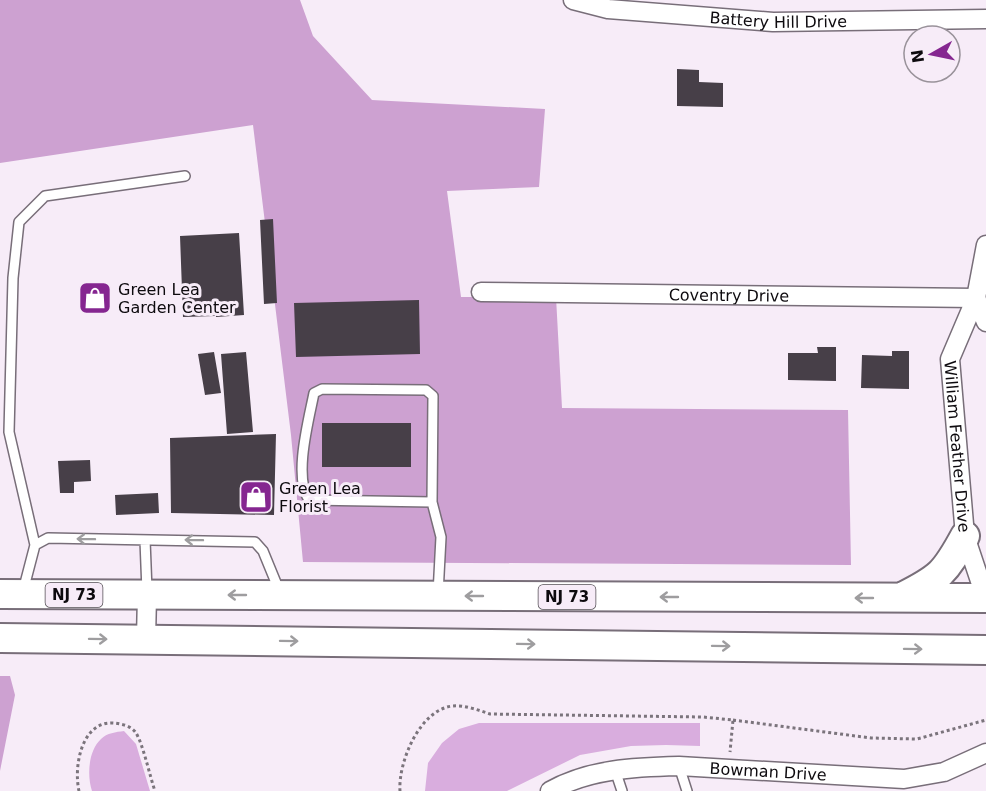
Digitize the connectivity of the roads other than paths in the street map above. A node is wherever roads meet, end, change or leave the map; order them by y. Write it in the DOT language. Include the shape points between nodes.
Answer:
graph roads {
  1 [pos="573,0"];
  2 [pos="986,19"];
  3 [pos="185,176"];
  4 [pos="986,245"];
  5 [pos="481,292"];
  6 [pos="981,300"];
  7 [pos="986,322"];
  8 [pos="432,502"];
  9 [pos="965,536"];
  10 [pos="145,540"];
  11 [pos="35,545"];
  12 [pos="11,594"];
  13 [pos="147,595"];
  14 [pos="281,596"];
  15 [pos="438,596"];
  16 [pos="900,598"];
  17 [pos="986,599"];
  18 [pos="0,638"];
  19 [pos="146,639"];
  20 [pos="986,650"];
  21 [pos="986,753"];
  22 [pos="679,766"];
  23 [pos="615,770"];
  24 [pos="550,791"];
  25 [pos="622,791"];
  26 [pos="687,791"];
  1 -- 2 [label="street, Battery Hill Drive" via="608,9 773,22"];
  3 -- 11 [label="lane" via="45,196 19,222 13,278 9,432"];
  4 -- 6 [label="street, William Feather Drive"];
  5 -- 6 [label="street, Coventry Drive"];
  6 -- 7 [label="street"];
  6 -- 9 [label="street, William Feather Drive" via="950,359"];
  8 -- 8 [label="lane" via="433,396 426,390 322,389 314,393 303,449 304,493 309,500"];
  8 -- 15 [label="lane" via="441,537"];
  9 -- 16 [label="highway" via="940,575"];
  9 -- 17 [label="street, William Feather Drive"];
  10 -- 11 [label="lane, one-way" via="48,538"];
  10 -- 13 [label="lane"];
  14 -- 10 [label="lane, one-way" via="263,551 255,542"];
  11 -- 12 [label="lane"];
  12 -- 13 [label="highway, NJ 73"];
  14 -- 13 [label="highway, NJ 73, one-way"];
  13 -- 19 [label="street"];
  14 -- 15 [label="highway, NJ 73"];
  16 -- 15 [label="highway, NJ 73, one-way"];
  16 -- 17 [label="highway, NJ 73"];
  18 -- 19 [label="highway, one-way"];
  19 -- 20 [label="highway, one-way"];
  21 -- 22 [label="street, Bowman Drive" via="944,772 904,779"];
  22 -- 23 [label="street, Bowman Drive"];
  22 -- 26 [label="lane"];
  23 -- 24 [label="street, Bowman Drive" via="595,773"];
  23 -- 25 [label="lane"];
}
